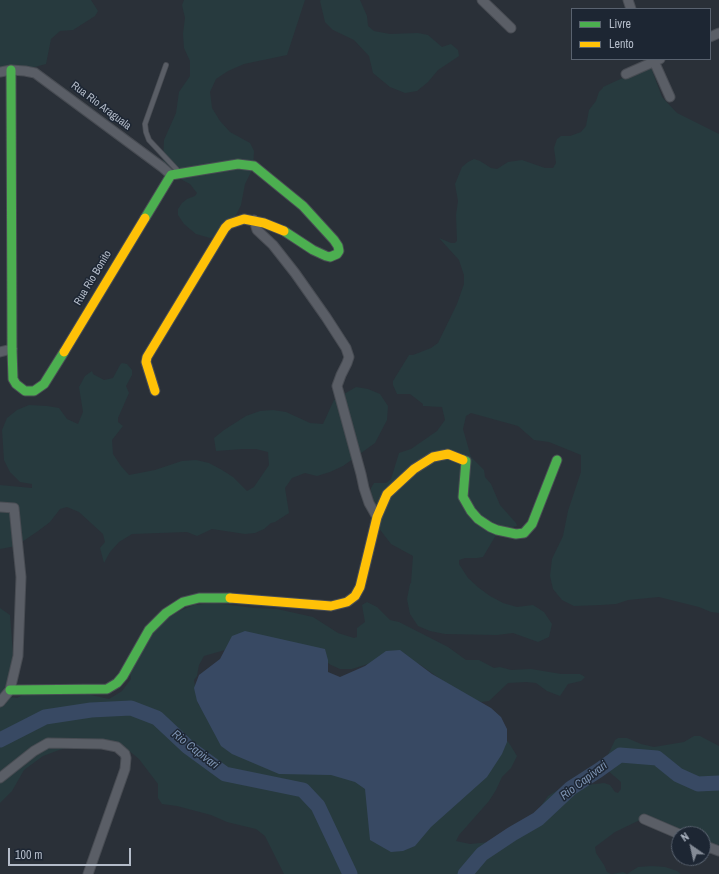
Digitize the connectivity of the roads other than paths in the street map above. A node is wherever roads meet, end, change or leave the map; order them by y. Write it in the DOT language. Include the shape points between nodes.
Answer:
graph roads {
  1 [pos="482,0"];
  2 [pos="511,28"];
  3 [pos="656,60"];
  4 [pos="166,65"];
  5 [pos="11,70"];
  6 [pos="0,72"];
  7 [pos="626,74"];
  8 [pos="670,97"];
  9 [pos="181,174"];
  10 [pos="171,175"];
  11 [pos="254,220"];
  12 [pos="12,349"];
  13 [pos="0,352"];
  14 [pos="155,390"];
  15 [pos="557,460"];
  16 [pos="0,507"];
  17 [pos="377,517"];
  18 [pos="10,690"];
  19 [pos="0,702"];
  20 [pos="0,778"];
  21 [pos="644,820"];
  22 [pos="671,831"];
  23 [pos="88,874"];
  1 -- 2 [label="street"];
  3 -- 7 [label="street"];
  3 -- 8 [label="street"];
  4 -- 9 [label="lane" via="145,124 146,132 149,140"];
  5 -- 6 [label="street, Rua Rio Araguala"];
  5 -- 10 [label="street, Rua Rio Araguala" via="35,73"];
  5 -- 12 [label="street, Rua Rio Bonito"];
  9 -- 10 [label="street"];
  9 -- 11 [label="street" via="238,164 254,166 303,206 334,240 339,251 333,256 326,256 288,233"];
  10 -- 12 [label="street, Rua Rio Bonito" via="44,384 39,388 25,391 16,384 13,379"];
  11 -- 14 [label="street" via="244,219 225,228 147,357 146,362"];
  11 -- 17 [label="street" via="258,230 295,273 346,348 349,357 337,386 364,488"];
  12 -- 13 [label="street"];
  15 -- 17 [label="street" via="532,524 524,533 497,530 478,519 463,497 466,461 448,454 433,457 414,469 387,494"];
  16 -- 18 [label="street" via="14,508 21,577 18,656"];
  17 -- 18 [label="street" via="360,587 355,596 347,602 331,606 223,597 183,602 166,613 149,630 123,676 107,689"];
  18 -- 19 [label="street"];
  20 -- 23 [label="street" via="48,743 102,744 117,747 125,754 125,769"];
  21 -- 22 [label="street"];
}
